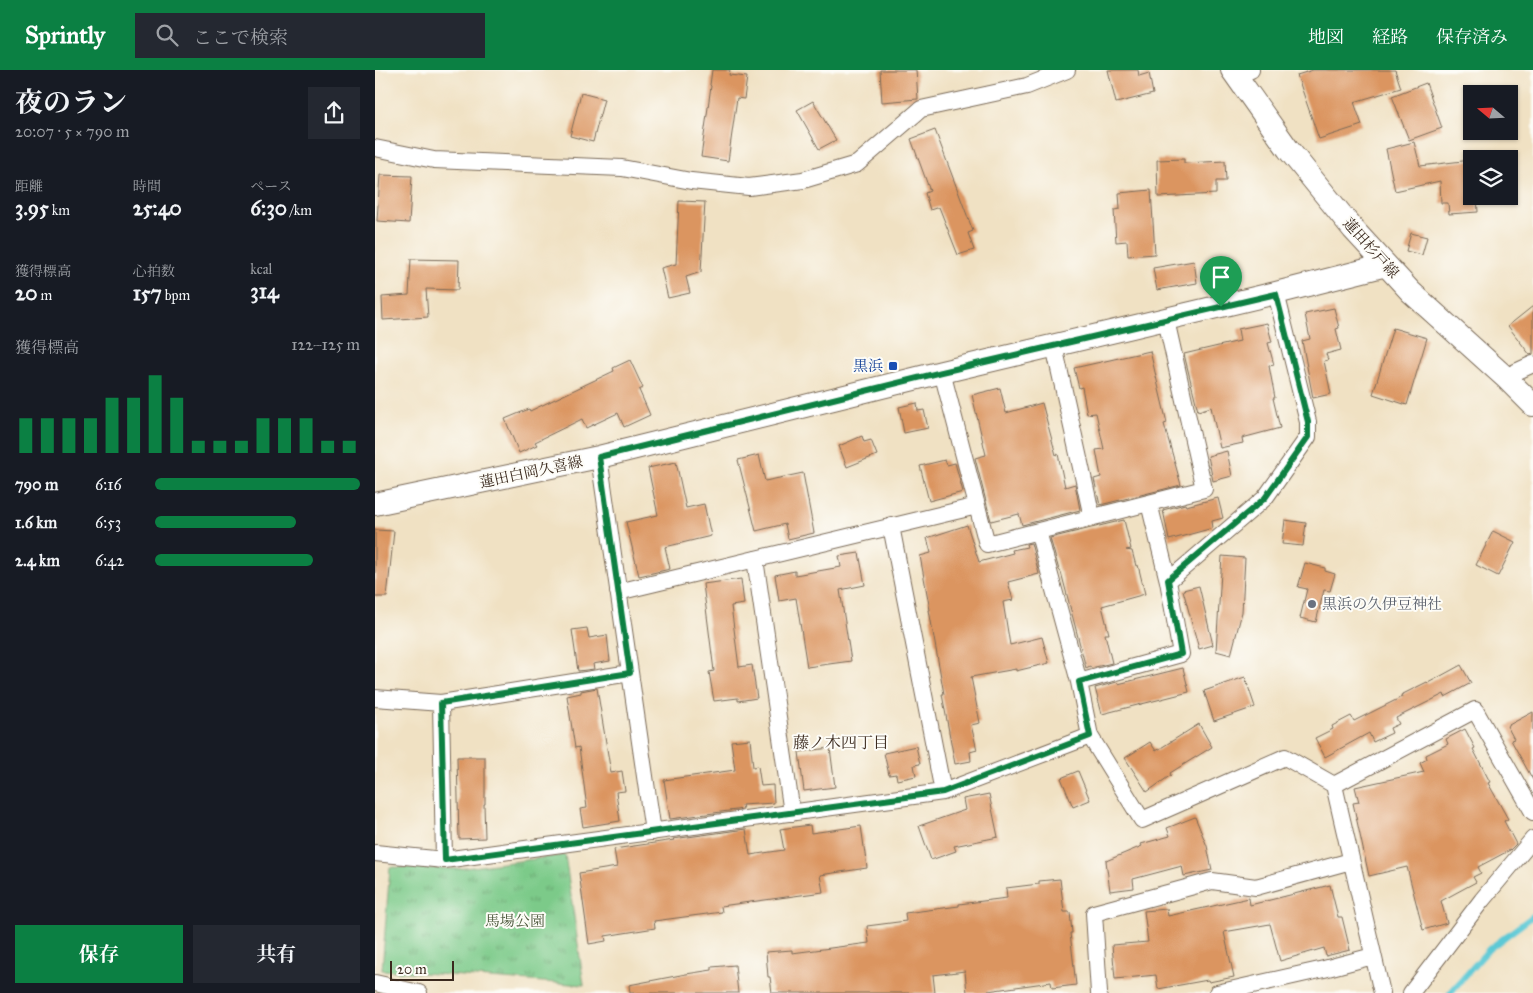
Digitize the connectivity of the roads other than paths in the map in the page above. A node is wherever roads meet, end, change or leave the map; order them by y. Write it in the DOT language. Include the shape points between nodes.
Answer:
graph roads {
  1 [pos="1067,70"];
  2 [pos="1240,72"];
  3 [pos="375,148"];
  4 [pos="1386,265"];
  5 [pos="1276,294"];
  6 [pos="1166,320"];
  7 [pos="1054,346"];
  8 [pos="1533,364"];
  9 [pos="942,372"];
  10 [pos="1505,377"];
  11 [pos="1533,405"];
  12 [pos="599,457"];
  13 [pos="1149,503"];
  14 [pos="375,504"];
  15 [pos="977,506"];
  16 [pos="1093,517"];
  17 [pos="891,526"];
  18 [pos="1038,531"];
  19 [pos="755,559"];
  20 [pos="1168,580"];
  21 [pos="618,592"];
  22 [pos="630,673"];
  23 [pos="1079,682"];
  24 [pos="375,698"];
  25 [pos="441,703"];
  26 [pos="1090,736"];
  27 [pos="1334,785"];
  28 [pos="943,792"];
  29 [pos="1533,812"];
  30 [pos="792,813"];
  31 [pos="653,832"];
  32 [pos="1533,839"];
  33 [pos="375,853"];
  34 [pos="445,860"];
  35 [pos="1351,861"];
  36 [pos="1373,956"];
  37 [pos="375,983"];
  38 [pos="419,993"];
  39 [pos="1099,993"];
  40 [pos="1217,993"];
  41 [pos="1382,993"];
  42 [pos="1411,993"];
  1 -- 3 [label="street" via="1027,86 921,109 857,164 803,180 758,186 691,182 622,168 435,160"];
  2 -- 4 [label="main road, 蓮田杉戸線" via="1288,150"];
  4 -- 5 [label="main road, 蓮田白岡久喜線"];
  4 -- 10 [label="main road, 蓮田杉戸線" via="1411,292"];
  5 -- 6 [label="main road, 蓮田白岡久喜線"];
  5 -- 20 [label="street" via="1308,422 1308,437 1265,498"];
  6 -- 7 [label="main road, 蓮田白岡久喜線"];
  6 -- 13 [label="street" via="1204,489"];
  7 -- 9 [label="main road, 蓮田白岡久喜線"];
  7 -- 16 [label="street"];
  8 -- 10 [label="street"];
  9 -- 12 [label="main road, 蓮田白岡久喜線"];
  9 -- 15 [label="street"];
  10 -- 11 [label="main road, 蓮田杉戸線"];
  12 -- 14 [label="main road, 蓮田白岡久喜線"];
  12 -- 21 [label="street"];
  13 -- 16 [label="street"];
  13 -- 20 [label="street"];
  15 -- 17 [label="street"];
  15 -- 18 [label="street" via="987,544"];
  16 -- 18 [label="street"];
  17 -- 19 [label="street"];
  17 -- 28 [label="street"];
  18 -- 23 [label="street"];
  19 -- 21 [label="street"];
  19 -- 30 [label="street"];
  20 -- 23 [label="street" via="1181,654"];
  21 -- 22 [label="street"];
  22 -- 25 [label="street"];
  22 -- 31 [label="street"];
  23 -- 26 [label="street"];
  24 -- 25 [label="street"];
  25 -- 34 [label="street"];
  26 -- 27 [label="street" via="1142,820 1285,757"];
  26 -- 28 [label="street"];
  27 -- 29 [label="street" via="1475,710"];
  27 -- 35 [label="street"];
  28 -- 30 [label="street"];
  30 -- 31 [label="street"];
  31 -- 34 [label="street"];
  32 -- 42 [label="street"];
  33 -- 34 [label="street"];
  35 -- 36 [label="street"];
  35 -- 39 [label="street" via="1256,887 1212,881 1094,913"];
  36 -- 40 [label="street"];
  36 -- 41 [label="street"];
  37 -- 38 [label="street"];
}
